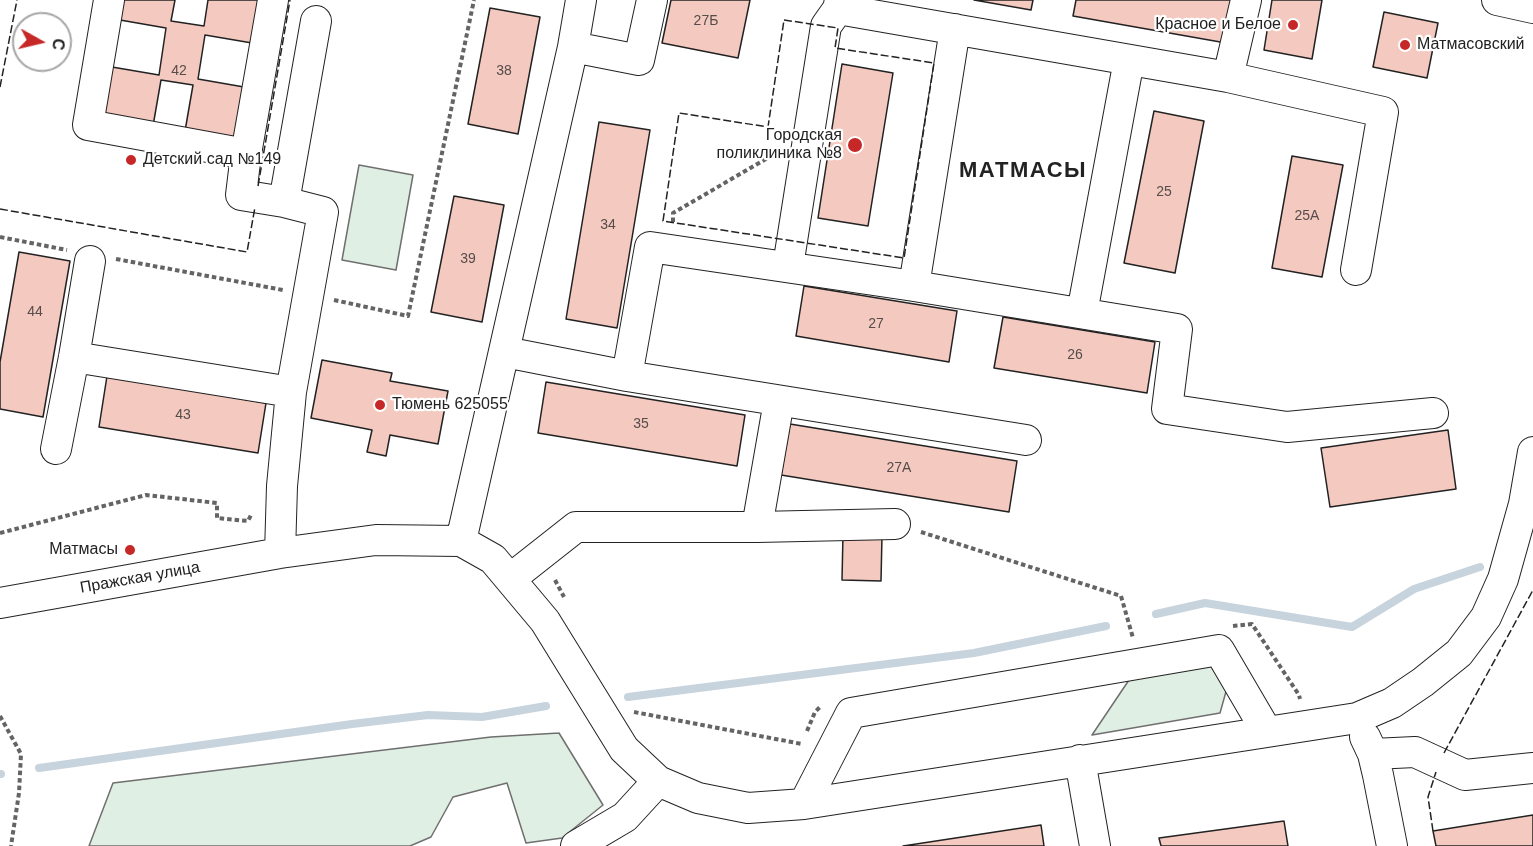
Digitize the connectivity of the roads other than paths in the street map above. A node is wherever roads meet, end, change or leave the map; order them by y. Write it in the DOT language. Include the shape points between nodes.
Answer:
graph roads {
  1 [pos="109,0"];
  2 [pos="273,0"];
  3 [pos="581,0"];
  4 [pos="652,0"];
  5 [pos="1246,0"];
  6 [pos="1497,0"];
  7 [pos="839,4"];
  8 [pos="1533,8"];
  9 [pos="316,21"];
  10 [pos="954,29"];
  11 [pos="573,47"];
  12 [pos="1129,60"];
  13 [pos="1228,77"];
  14 [pos="246,154"];
  15 [pos="284,202"];
  16 [pos="90,261"];
  17 [pos="788,266"];
  18 [pos="1356,270"];
  19 [pos="914,285"];
  20 [pos="1082,313"];
  21 [pos="505,352"];
  22 [pos="74,357"];
  23 [pos="627,376"];
  24 [pos="291,392"];
  25 [pos="779,401"];
  26 [pos="1433,412"];
  27 [pos="1026,440"];
  28 [pos="56,449"];
  29 [pos="1533,452"];
  30 [pos="1528,504"];
  31 [pos="895,524"];
  32 [pos="757,527"];
  33 [pos="462,541"];
  34 [pos="280,553"];
  35 [pos="510,579"];
  36 [pos="0,603"];
  37 [pos="1357,718"];
  38 [pos="1267,732"];
  39 [pos="1373,754"];
  40 [pos="1080,760"];
  41 [pos="1533,768"];
  42 [pos="658,782"];
  43 [pos="804,804"];
  44 [pos="576,846"];
  45 [pos="1095,846"];
  46 [pos="1392,846"];
  1 -- 14 [label="street" via="88,125"];
  2 -- 14 [label="street"];
  3 -- 11 [label="street"];
  4 -- 11 [label="street" via="639,60"];
  5 -- 13 [label="street"];
  6 -- 8 [label="street"];
  7 -- 10 [label="street"];
  7 -- 17 [label="street" via="826,26"];
  9 -- 15 [label="street"];
  10 -- 12 [label="street"];
  10 -- 19 [label="street"];
  11 -- 21 [label="street"];
  12 -- 13 [label="street"];
  12 -- 20 [label="street"];
  13 -- 18 [label="street" via="1383,112"];
  14 -- 15 [label="street" via="241,195"];
  15 -- 24 [label="street" via="323,212"];
  16 -- 22 [label="street"];
  17 -- 19 [label="street"];
  17 -- 23 [label="street" via="650,247"];
  19 -- 20 [label="street"];
  20 -- 26 [label="street" via="1177,329 1167,409 1287,427"];
  21 -- 23 [label="street"];
  21 -- 33 [label="street"];
  22 -- 24 [label="street"];
  22 -- 28 [label="street"];
  23 -- 25 [label="street"];
  24 -- 34 [label="street"];
  25 -- 27 [label="street"];
  25 -- 32 [label="street"];
  29 -- 30 [label="street"];
  30 -- 37 [label="street" via="1486,617 1459,653 1392,703"];
  31 -- 32 [label="street"];
  32 -- 35 [label="street" via="576,527"];
  33 -- 34 [label="street, Пражская улица" via="376,540"];
  33 -- 35 [label="street" via="493,559"];
  34 -- 36 [label="street, Пражская улица"];
  35 -- 42 [label="street" via="545,621 624,749"];
  37 -- 38 [label="street"];
  37 -- 39 [label="street"];
  38 -- 40 [label="street"];
  38 -- 43 [label="street" via="1219,650 851,712"];
  39 -- 41 [label="street" via="1415,752 1466,774"];
  39 -- 46 [label="street"];
  40 -- 43 [label="street"];
  40 -- 45 [label="street"];
  42 -- 43 [label="street" via="698,798 748,808"];
  42 -- 44 [label="street" via="625,817"];
}
